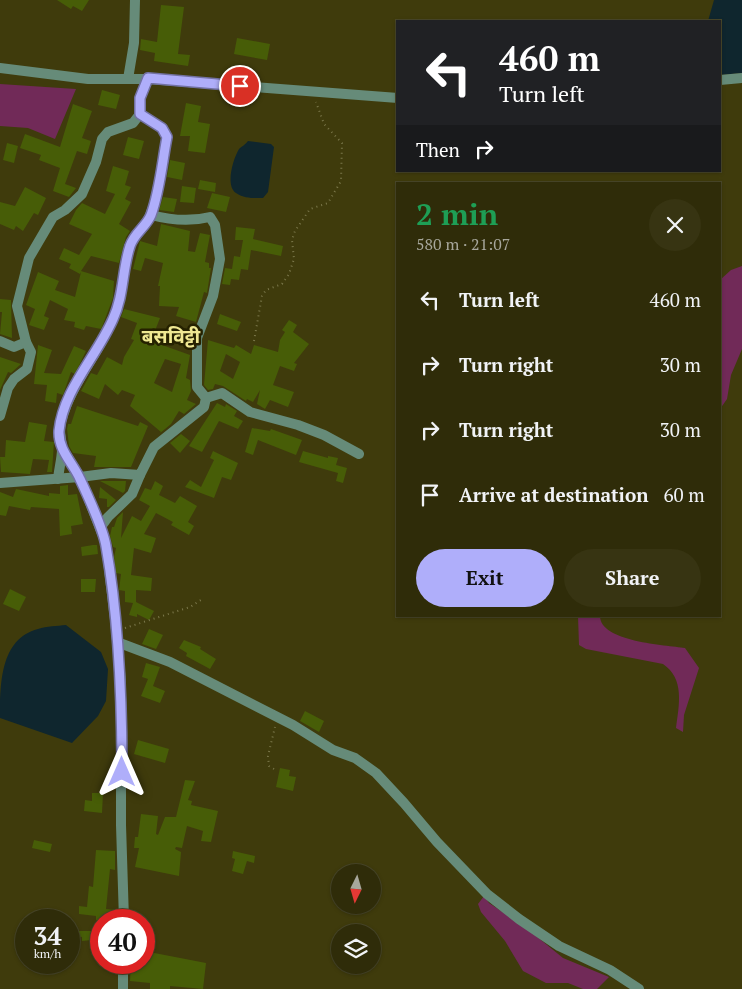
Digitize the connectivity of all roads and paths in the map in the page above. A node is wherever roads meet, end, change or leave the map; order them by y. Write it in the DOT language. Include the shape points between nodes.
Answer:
graph roads {
  1 [pos="135,0"];
  2 [pos="0,68"];
  3 [pos="148,78"];
  4 [pos="742,78"];
  5 [pos="128,79"];
  6 [pos="721,80"];
  7 [pos="313,92"];
  8 [pos="396,98"];
  9 [pos="140,114"];
  10 [pos="151,215"];
  11 [pos="254,340"];
  12 [pos="0,341"];
  13 [pos="26,342"];
  14 [pos="206,398"];
  15 [pos="0,416"];
  16 [pos="62,448"];
  17 [pos="359,454"];
  18 [pos="140,475"];
  19 [pos="80,478"];
  20 [pos="58,479"];
  21 [pos="0,483"];
  22 [pos="100,528"];
  23 [pos="204,598"];
  24 [pos="116,630"];
  25 [pos="117,642"];
  26 [pos="278,717"];
  27 [pos="274,769"];
  28 [pos="124,909"];
  29 [pos="123,974"];
  30 [pos="122,989"];
  31 [pos="639,989"];
  1 -- 5 [label="street" via="134,42"];
  2 -- 5 [label="street" via="88,79"];
  3 -- 5 [label="street"];
  3 -- 7 [label="street"];
  3 -- 9 [label="street" via="140,98"];
  4 -- 6 [label="street"];
  7 -- 8 [label="street"];
  7 -- 11 [label="path" via="324,124 342,144 341,180 328,203 310,209 295,231 292,240 294,259 289,274 282,284 266,290 262,296"];
  9 -- 10 [label="street" via="162,128 167,137"];
  9 -- 13 [label="street" via="133,123 108,132 102,139 82,194 52,217 38,239 18,295 17,306"];
  10 -- 14 [label="street" via="168,219 210,217 215,225 220,259 218,278 197,338 197,386"];
  10 -- 16 [label="street" via="129,247 120,301 61,422"];
  12 -- 13 [label="street" via="14,347"];
  13 -- 15 [label="street" via="31,352 27,369 14,378 8,388"];
  14 -- 17 [label="street" via="222,393 250,412 306,428"];
  14 -- 18 [label="street" via="204,407 154,447"];
  16 -- 19 [label="street"];
  16 -- 20 [label="street"];
  18 -- 19 [label="street" via="111,472"];
  18 -- 22 [label="street" via="132,494"];
  19 -- 20 [label="street"];
  19 -- 22 [label="street"];
  20 -- 21 [label="street"];
  22 -- 24 [label="street" via="106,544"];
  23 -- 24 [label="path" via="190,607"];
  24 -- 25 [label="street"];
  25 -- 26 [label="street" via="170,662"];
  25 -- 28 [label="street" via="121,682"];
  26 -- 27 [label="path" via="268,756 269,766"];
  26 -- 31 [label="street" via="333,750 355,758 376,773 487,894 519,920 559,946 610,970"];
  29 -- 30 [label="street"];
}
